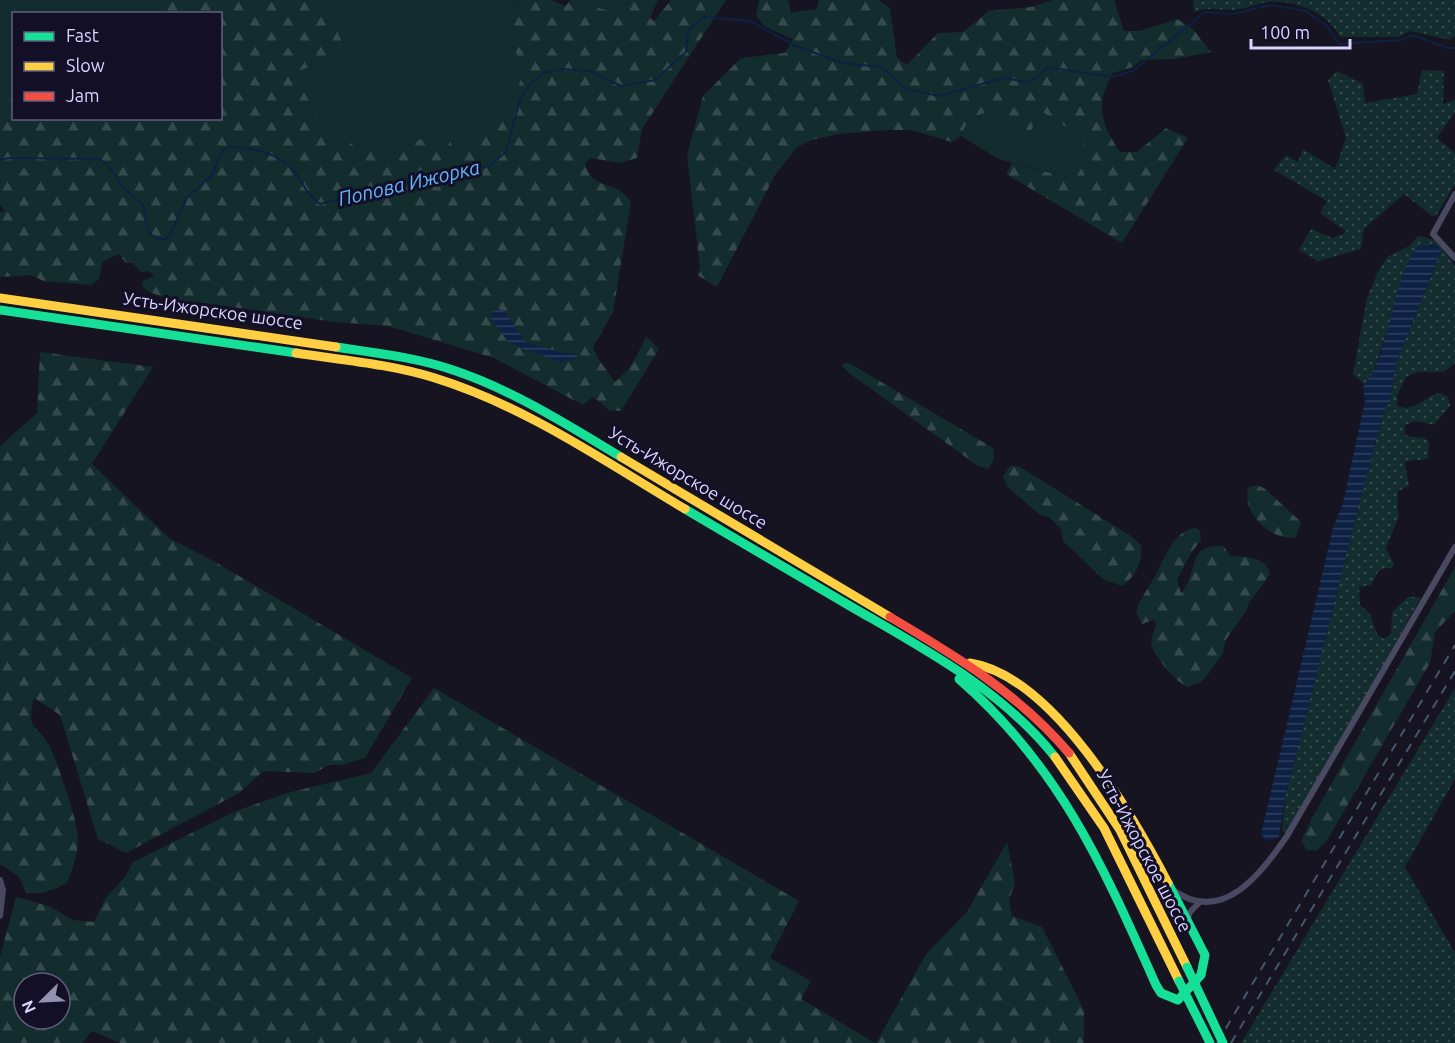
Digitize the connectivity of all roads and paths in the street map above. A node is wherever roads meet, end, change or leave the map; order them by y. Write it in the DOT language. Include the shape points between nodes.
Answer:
graph roads {
  1 [pos="1455,194"];
  2 [pos="1455,258"];
  3 [pos="0,298"];
  4 [pos="0,310"];
  5 [pos="1455,547"];
  6 [pos="945,663"];
  7 [pos="968,663"];
  8 [pos="0,880"];
  9 [pos="1169,887"];
  10 [pos="1199,903"];
  11 [pos="0,916"];
  12 [pos="1187,921"];
  13 [pos="1210,1043"];
  14 [pos="1223,1043"];
  1 -- 2 [label="street" via="1433,234"];
  3 -- 7 [label="street, Усть-Ижорское шоссе" via="337,345 454,370 542,410"];
  4 -- 6 [label="street, Усть-Ижорское шоссе" via="336,357 453,382 542,424"];
  5 -- 10 [label="street" via="1281,845 1243,889"];
  6 -- 12 [label="street" via="998,716 1071,807 1097,853 1156,985 1174,1000 1202,976 1206,964"];
  6 -- 13 [label="street, Усть-Ижорское шоссе, bridge" via="1007,706 1068,772 1110,839"];
  7 -- 9 [label="street" via="985,665 1008,679 1041,703 1081,742 1115,789"];
  7 -- 14 [label="street, Усть-Ижорское шоссе, bridge" via="1032,713 1070,753 1091,783 1124,840"];
  8 -- 11 [label="street"];
  9 -- 10 [label="street"];
  9 -- 12 [label="street"];
  10 -- 12 [label="street"];
}
